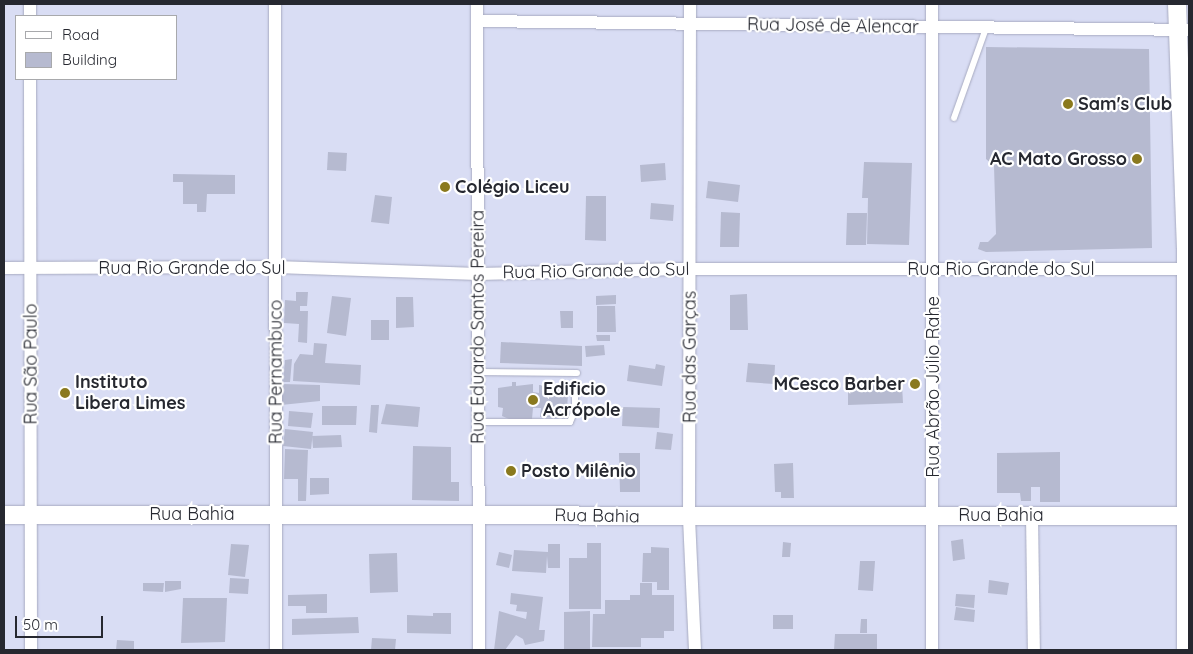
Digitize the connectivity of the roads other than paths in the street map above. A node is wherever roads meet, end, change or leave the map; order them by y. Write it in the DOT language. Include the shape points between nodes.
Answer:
graph roads {
  1 [pos="276,4"];
  2 [pos="477,4"];
  3 [pos="690,4"];
  4 [pos="932,4"];
  5 [pos="1177,4"];
  6 [pos="478,21"];
  7 [pos="690,24"];
  8 [pos="932,27"];
  9 [pos="986,28"];
  10 [pos="1183,30"];
  11 [pos="30,80"];
  12 [pos="954,118"];
  13 [pos="30,267"];
  14 [pos="276,267"];
  15 [pos="4,268"];
  16 [pos="690,269"];
  17 [pos="1187,269"];
  18 [pos="933,270"];
  19 [pos="478,274"];
  20 [pos="478,372"];
  21 [pos="577,373"];
  22 [pos="575,391"];
  23 [pos="478,422"];
  24 [pos="276,514"];
  25 [pos="478,514"];
  26 [pos="932,514"];
  27 [pos="4,515"];
  28 [pos="31,515"];
  29 [pos="1032,515"];
  30 [pos="1188,516"];
  31 [pos="689,518"];
  32 [pos="31,650"];
  33 [pos="276,650"];
  34 [pos="479,650"];
  35 [pos="695,650"];
  36 [pos="932,650"];
  37 [pos="1034,650"];
  38 [pos="1186,650"];
  1 -- 14 [label="street, Rua Pernambuco"];
  2 -- 6 [label="street, Rua Eduardo Santos Pereira"];
  3 -- 7 [label="street, Rua das Garças"];
  4 -- 8 [label="street, Rua Abrão Júlio Rahe"];
  5 -- 10 [label="main road"];
  6 -- 7 [label="street, Rua José de Alencar"];
  6 -- 19 [label="street, Rua Eduardo Santos Pereira"];
  7 -- 8 [label="street, Rua José de Alencar"];
  7 -- 16 [label="street, Rua das Garças"];
  8 -- 9 [label="street, Rua José de Alencar"];
  8 -- 18 [label="street, Rua Abrão Júlio Rahe"];
  9 -- 10 [label="street, Rua José de Alencar"];
  9 -- 12 [label="lane"];
  10 -- 17 [label="main road"];
  11 -- 13 [label="street, Rua São Paulo"];
  13 -- 14 [label="street, Rua Rio Grande do Sul"];
  13 -- 15 [label="street, Rua Rio Grande do Sul"];
  13 -- 28 [label="street, Rua São Paulo"];
  14 -- 19 [label="street, Rua Rio Grande do Sul"];
  14 -- 24 [label="street, Rua Pernambuco"];
  16 -- 18 [label="street, Rua Rio Grande do Sul"];
  16 -- 19 [label="street, Rua Rio Grande do Sul"];
  16 -- 31 [label="street, Rua das Garças"];
  17 -- 18 [label="street, Rua Rio Grande do Sul"];
  17 -- 30 [label="main road"];
  18 -- 26 [label="street, Rua Abrão Júlio Rahe"];
  19 -- 20 [label="street, Rua Eduardo Santos Pereira"];
  20 -- 21 [label="lane"];
  20 -- 23 [label="street, Rua Eduardo Santos Pereira"];
  22 -- 23 [label="lane" via="575,410 570,422"];
  23 -- 25 [label="street, Rua Eduardo Santos Pereira"];
  24 -- 25 [label="main road, Rua Bahia"];
  24 -- 28 [label="main road, Rua Bahia"];
  24 -- 33 [label="street, Rua Pernambuco"];
  25 -- 31 [label="main road, Rua Bahia"];
  25 -- 34 [label="street, Rua Eduardo Santos Pereira"];
  26 -- 29 [label="main road, Rua Bahia"];
  26 -- 31 [label="main road, Rua Bahia"];
  26 -- 36 [label="street, Rua Abrão Júlio Rahe"];
  27 -- 28 [label="main road, Rua Bahia"];
  28 -- 32 [label="street, Rua São Paulo"];
  29 -- 30 [label="main road, Rua Bahia"];
  29 -- 37 [label="street"];
  30 -- 38 [label="main road"];
  31 -- 35 [label="street, Rua das Garças"];
}
